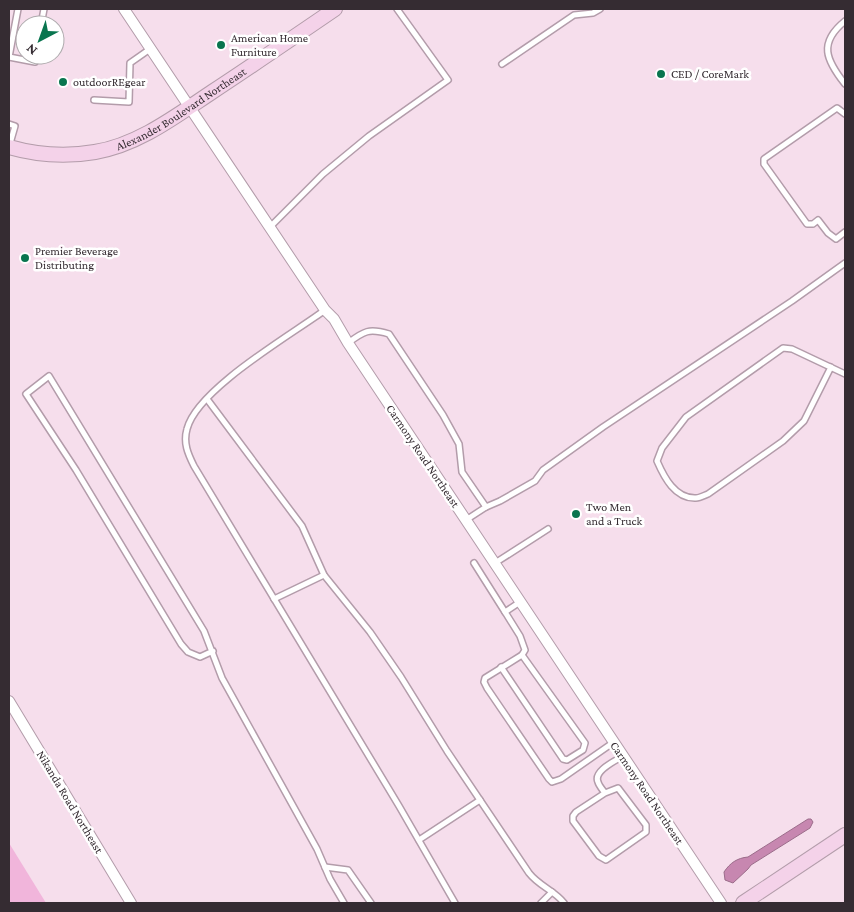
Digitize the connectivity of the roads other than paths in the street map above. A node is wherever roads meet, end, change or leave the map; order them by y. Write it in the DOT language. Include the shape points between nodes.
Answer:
graph roads {
  1 [pos="18,9"];
  2 [pos="124,9"];
  3 [pos="335,9"];
  4 [pos="397,9"];
  5 [pos="600,9"];
  6 [pos="845,21"];
  7 [pos="151,49"];
  8 [pos="9,57"];
  9 [pos="502,64"];
  10 [pos="845,84"];
  11 [pos="94,100"];
  12 [pos="190,107"];
  13 [pos="845,114"];
  14 [pos="9,124"];
  15 [pos="9,148"];
  16 [pos="270,228"];
  17 [pos="845,232"];
  18 [pos="845,263"];
  19 [pos="325,310"];
  20 [pos="348,344"];
  21 [pos="831,367"];
  22 [pos="845,374"];
  23 [pos="207,399"];
  24 [pos="486,507"];
  25 [pos="466,521"];
  26 [pos="548,529"];
  27 [pos="474,563"];
  28 [pos="494,563"];
  29 [pos="324,575"];
  30 [pos="274,599"];
  31 [pos="520,602"];
  32 [pos="505,612"];
  33 [pos="213,651"];
  34 [pos="522,655"];
  35 [pos="501,667"];
  36 [pos="9,701"];
  37 [pos="614,742"];
  38 [pos="623,756"];
  39 [pos="605,793"];
  40 [pos="480,800"];
  41 [pos="845,835"];
  42 [pos="419,840"];
  43 [pos="325,867"];
  44 [pos="552,892"];
  45 [pos="131,903"];
  46 [pos="344,903"];
  47 [pos="371,903"];
  48 [pos="455,903"];
  49 [pos="541,903"];
  50 [pos="564,903"];
  51 [pos="721,903"];
  52 [pos="743,903"];
  1 -- 8 [label="lane"];
  2 -- 7 [label="street, Carmony Road Northeast"];
  3 -- 12 [label="street, Alexander Boulevard Northeast"];
  4 -- 16 [label="lane" via="448,80 322,174"];
  5 -- 9 [label="lane" via="574,15"];
  6 -- 10 [label="lane" via="827,46 832,66"];
  7 -- 11 [label="lane" via="130,63 129,102"];
  7 -- 12 [label="street, Carmony Road Northeast"];
  12 -- 15 [label="street, Alexander Boulevard Northeast" via="134,140 95,152 32,154"];
  12 -- 16 [label="street, Carmony Road Northeast"];
  13 -- 17 [label="lane" via="837,108 764,159 764,164 807,224 818,220 836,239"];
  14 -- 15 [label="lane" via="15,126"];
  16 -- 19 [label="street, Carmony Road Northeast"];
  18 -- 24 [label="lane" via="603,427 543,470 535,480"];
  19 -- 20 [label="street, Carmony Road Northeast"];
  19 -- 23 [label="lane" via="242,368"];
  20 -- 24 [label="lane" via="364,332 376,330 389,334 443,415 459,444 462,472"];
  20 -- 25 [label="street, Carmony Road Northeast"];
  21 -- 21 [label="lane" via="783,348 686,417 662,448 657,461 664,477 679,494 696,498 708,494 783,441 804,421"];
  21 -- 22 [label="lane"];
  23 -- 29 [label="lane" via="302,526"];
  23 -- 30 [label="lane" via="196,410 187,429 187,453"];
  24 -- 25 [label="lane"];
  25 -- 28 [label="street, Carmony Road Northeast"];
  26 -- 28 [label="lane"];
  27 -- 32 [label="lane"];
  28 -- 31 [label="street, Carmony Road Northeast"];
  29 -- 30 [label="lane"];
  29 -- 40 [label="lane" via="370,632"];
  30 -- 42 [label="lane"];
  31 -- 32 [label="lane"];
  31 -- 37 [label="street, Carmony Road Northeast"];
  32 -- 34 [label="lane" via="520,636 525,650"];
  33 -- 33 [label="lane" via="204,631 49,376 26,394 181,644 188,652 200,657"];
  33 -- 43 [label="lane" via="222,678"];
  34 -- 35 [label="lane"];
  34 -- 35 [label="lane" via="585,744 583,750 567,760 563,759"];
  35 -- 37 [label="lane" via="484,682 552,782"];
  36 -- 45 [label="street, Nikanda Road Northeast"];
  37 -- 38 [label="street, Carmony Road Northeast"];
  38 -- 39 [label="lane" via="597,776 597,782"];
  38 -- 51 [label="street, Carmony Road Northeast"];
  39 -- 39 [label="lane" via="576,812 573,821 599,856 606,860 647,829 618,788"];
  40 -- 42 [label="lane"];
  40 -- 44 [label="lane" via="534,879"];
  41 -- 52 [label="street"];
  42 -- 48 [label="lane"];
  43 -- 46 [label="lane"];
  43 -- 47 [label="lane" via="348,870"];
  44 -- 49 [label="lane"];
  44 -- 50 [label="lane"];
}
